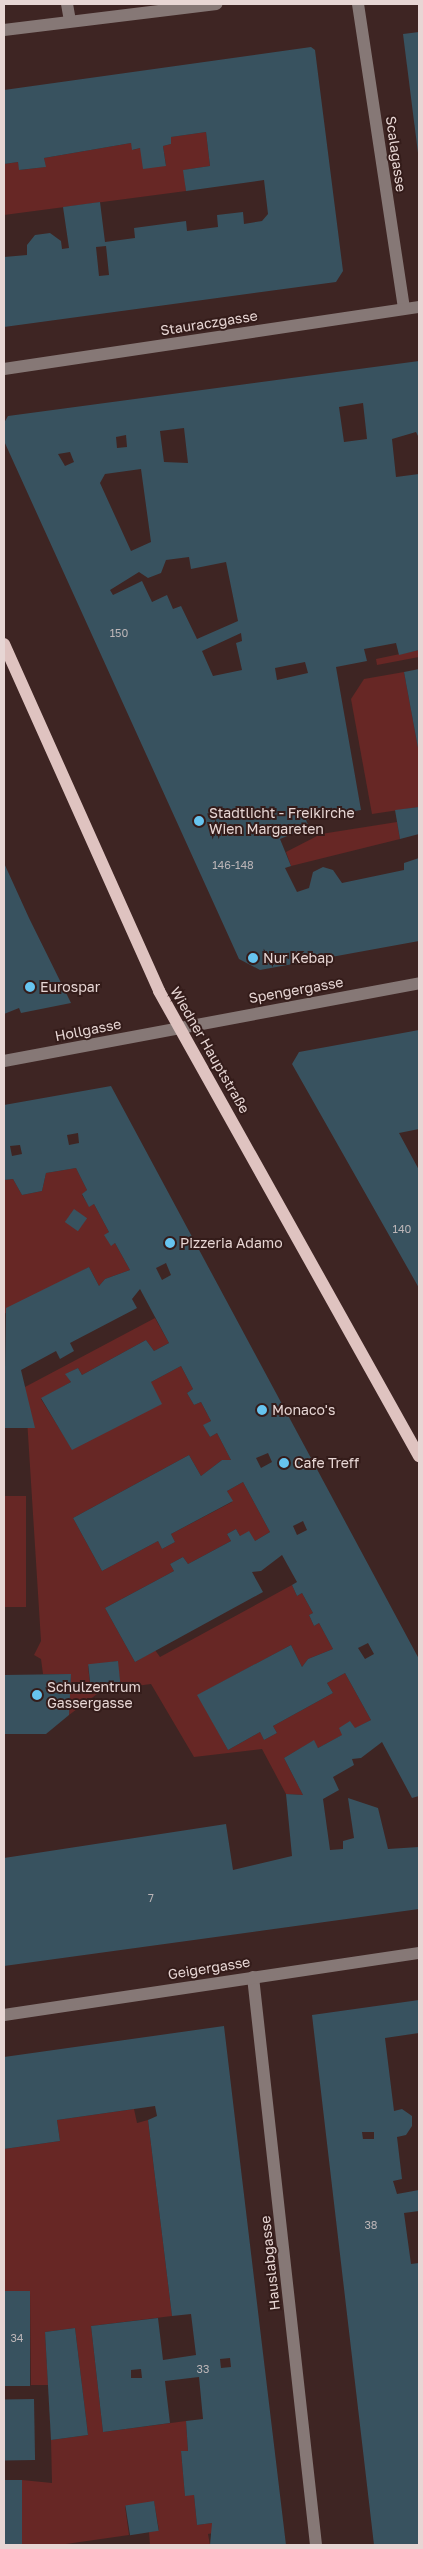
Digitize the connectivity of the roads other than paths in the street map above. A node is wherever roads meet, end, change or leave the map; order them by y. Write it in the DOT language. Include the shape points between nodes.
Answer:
graph roads {
  1 [pos="67,4"];
  2 [pos="216,4"];
  3 [pos="358,4"];
  4 [pos="70,21"];
  5 [pos="4,30"];
  6 [pos="419,307"];
  7 [pos="404,309"];
  8 [pos="4,369"];
  9 [pos="4,644"];
  10 [pos="419,983"];
  11 [pos="178,1028"];
  12 [pos="4,1061"];
  13 [pos="418,1451"];
  14 [pos="419,1953"];
  15 [pos="253,1977"];
  16 [pos="4,2015"];
  17 [pos="316,2545"];
  1 -- 4 [label="street"];
  2 -- 4 [label="street"];
  3 -- 7 [label="street, Scalagasse"];
  4 -- 5 [label="street"];
  6 -- 7 [label="street, Stauraczgasse"];
  7 -- 8 [label="street, Stauraczgasse"];
  9 -- 11 [label="main road, Wiedner Hauptstraße"];
  10 -- 11 [label="street, Spengergasse"];
  11 -- 12 [label="street, Hollgasse"];
  11 -- 13 [label="main road, Wiedner Hauptstraße"];
  14 -- 15 [label="street, Geigergasse"];
  15 -- 16 [label="street, Geigergasse"];
  15 -- 17 [label="street, Hauslabgasse"];
}
